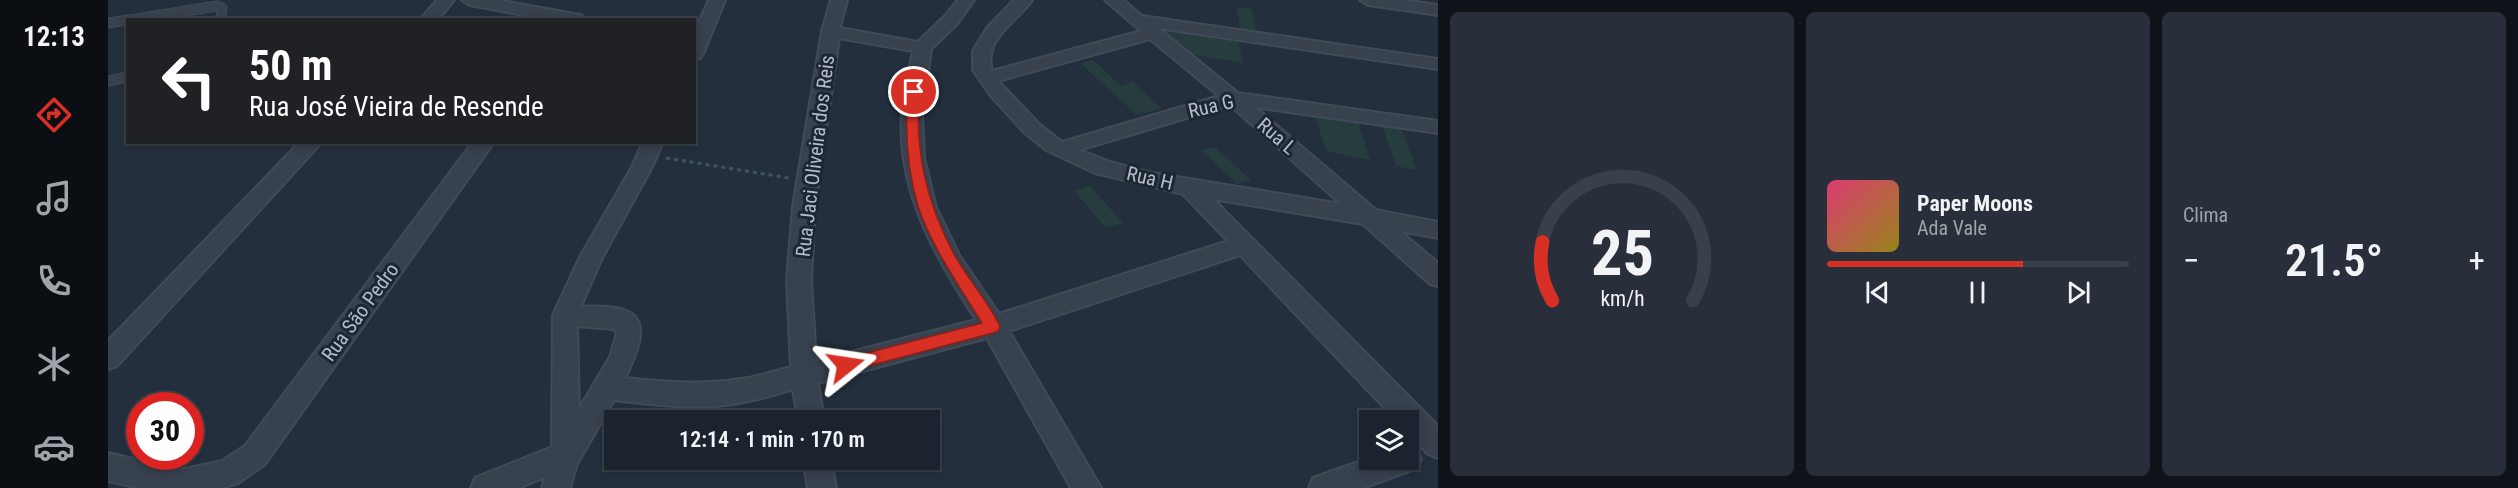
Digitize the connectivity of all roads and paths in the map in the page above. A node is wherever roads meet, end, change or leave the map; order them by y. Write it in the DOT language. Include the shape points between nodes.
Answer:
graph roads {
  1 [pos="446,0"];
  2 [pos="470,0"];
  3 [pos="717,0"];
  4 [pos="839,0"];
  5 [pos="966,0"];
  6 [pos="1024,0"];
  7 [pos="1113,0"];
  8 [pos="1368,0"];
  9 [pos="1438,10"];
  10 [pos="142,18"];
  11 [pos="221,18"];
  12 [pos="430,18"];
  13 [pos="569,18"];
  14 [pos="1136,19"];
  15 [pos="126,20"];
  16 [pos="108,23"];
  17 [pos="831,32"];
  18 [pos="1153,33"];
  19 [pos="698,36"];
  20 [pos="922,48"];
  21 [pos="1438,64"];
  22 [pos="126,77"];
  23 [pos="987,78"];
  24 [pos="108,81"];
  25 [pos="1233,98"];
  26 [pos="1438,127"];
  27 [pos="310,144"];
  28 [pos="483,144"];
  29 [pos="651,149"];
  30 [pos="1060,149"];
  31 [pos="807,181"];
  32 [pos="1189,187"];
  33 [pos="1370,217"];
  34 [pos="1438,230"];
  35 [pos="1244,245"];
  36 [pos="1438,277"];
  37 [pos="565,315"];
  38 [pos="993,326"];
  39 [pos="108,358"];
  40 [pos="804,376"];
  41 [pos="606,387"];
  42 [pos="809,410"];
  43 [pos="1438,447"];
  44 [pos="566,455"];
  45 [pos="1419,455"];
  46 [pos="108,467"];
  47 [pos="819,470"];
  48 [pos="1376,470"];
  49 [pos="228,480"];
  50 [pos="485,488"];
  51 [pos="556,488"];
  52 [pos="822,488"];
  53 [pos="1087,488"];
  54 [pos="1323,488"];
  1 -- 12 [label="street"];
  2 -- 13 [label="street"];
  3 -- 19 [label="street"];
  4 -- 17 [label="street, Rua Jaci Oliveira dos Reis"];
  5 -- 20 [label="street"];
  6 -- 23 [label="street, Rua H" via="1001,20 982,48 980,62"];
  7 -- 14 [label="street, Rua L"];
  8 -- 9 [label="street"];
  10 -- 11 [label="lane" via="220,6"];
  14 -- 18 [label="street, Rua L"];
  14 -- 21 [label="street"];
  15 -- 16 [label="lane"];
  17 -- 20 [label="street"];
  17 -- 31 [label="street, Rua Jaci Oliveira dos Reis"];
  18 -- 23 [label="street"];
  18 -- 25 [label="street, Rua L"];
  20 -- 38 [label="street" via="912,116 914,158 925,207 950,260"];
  22 -- 24 [label="lane"];
  23 -- 30 [label="street, Rua H" via="1019,116"];
  25 -- 26 [label="street, Rua G"];
  25 -- 30 [label="street, Rua G"];
  25 -- 33 [label="street, Rua L"];
  27 -- 39 [label="street"];
  28 -- 49 [label="street, Rua São Pedro" via="255,455"];
  29 -- 31 [label="path"];
  29 -- 37 [label="street" via="591,257"];
  30 -- 32 [label="street, Rua H" via="1095,164"];
  31 -- 40 [label="street, Rua Jaci Oliveira dos Reis" via="799,280"];
  32 -- 33 [label="street, Rua H"];
  32 -- 35 [label="street"];
  33 -- 34 [label="street, Rua H"];
  33 -- 36 [label="street, Rua L"];
  35 -- 38 [label="street"];
  35 -- 43 [label="street"];
  37 -- 41 [label="street" via="614,318 626,324 628,342"];
  37 -- 44 [label="street"];
  38 -- 40 [label="street"];
  38 -- 53 [label="street"];
  40 -- 41 [label="street" via="742,391 703,395 666,395"];
  40 -- 42 [label="street, Rua Jaci Oliveira dos Reis"];
  41 -- 44 [label="street"];
  43 -- 45 [label="street"];
  44 -- 50 [label="street"];
  44 -- 51 [label="street"];
  46 -- 49 [label="street, Rua São Pedro" via="180,484"];
  47 -- 52 [label="street"];
  48 -- 54 [label="street"];
}
